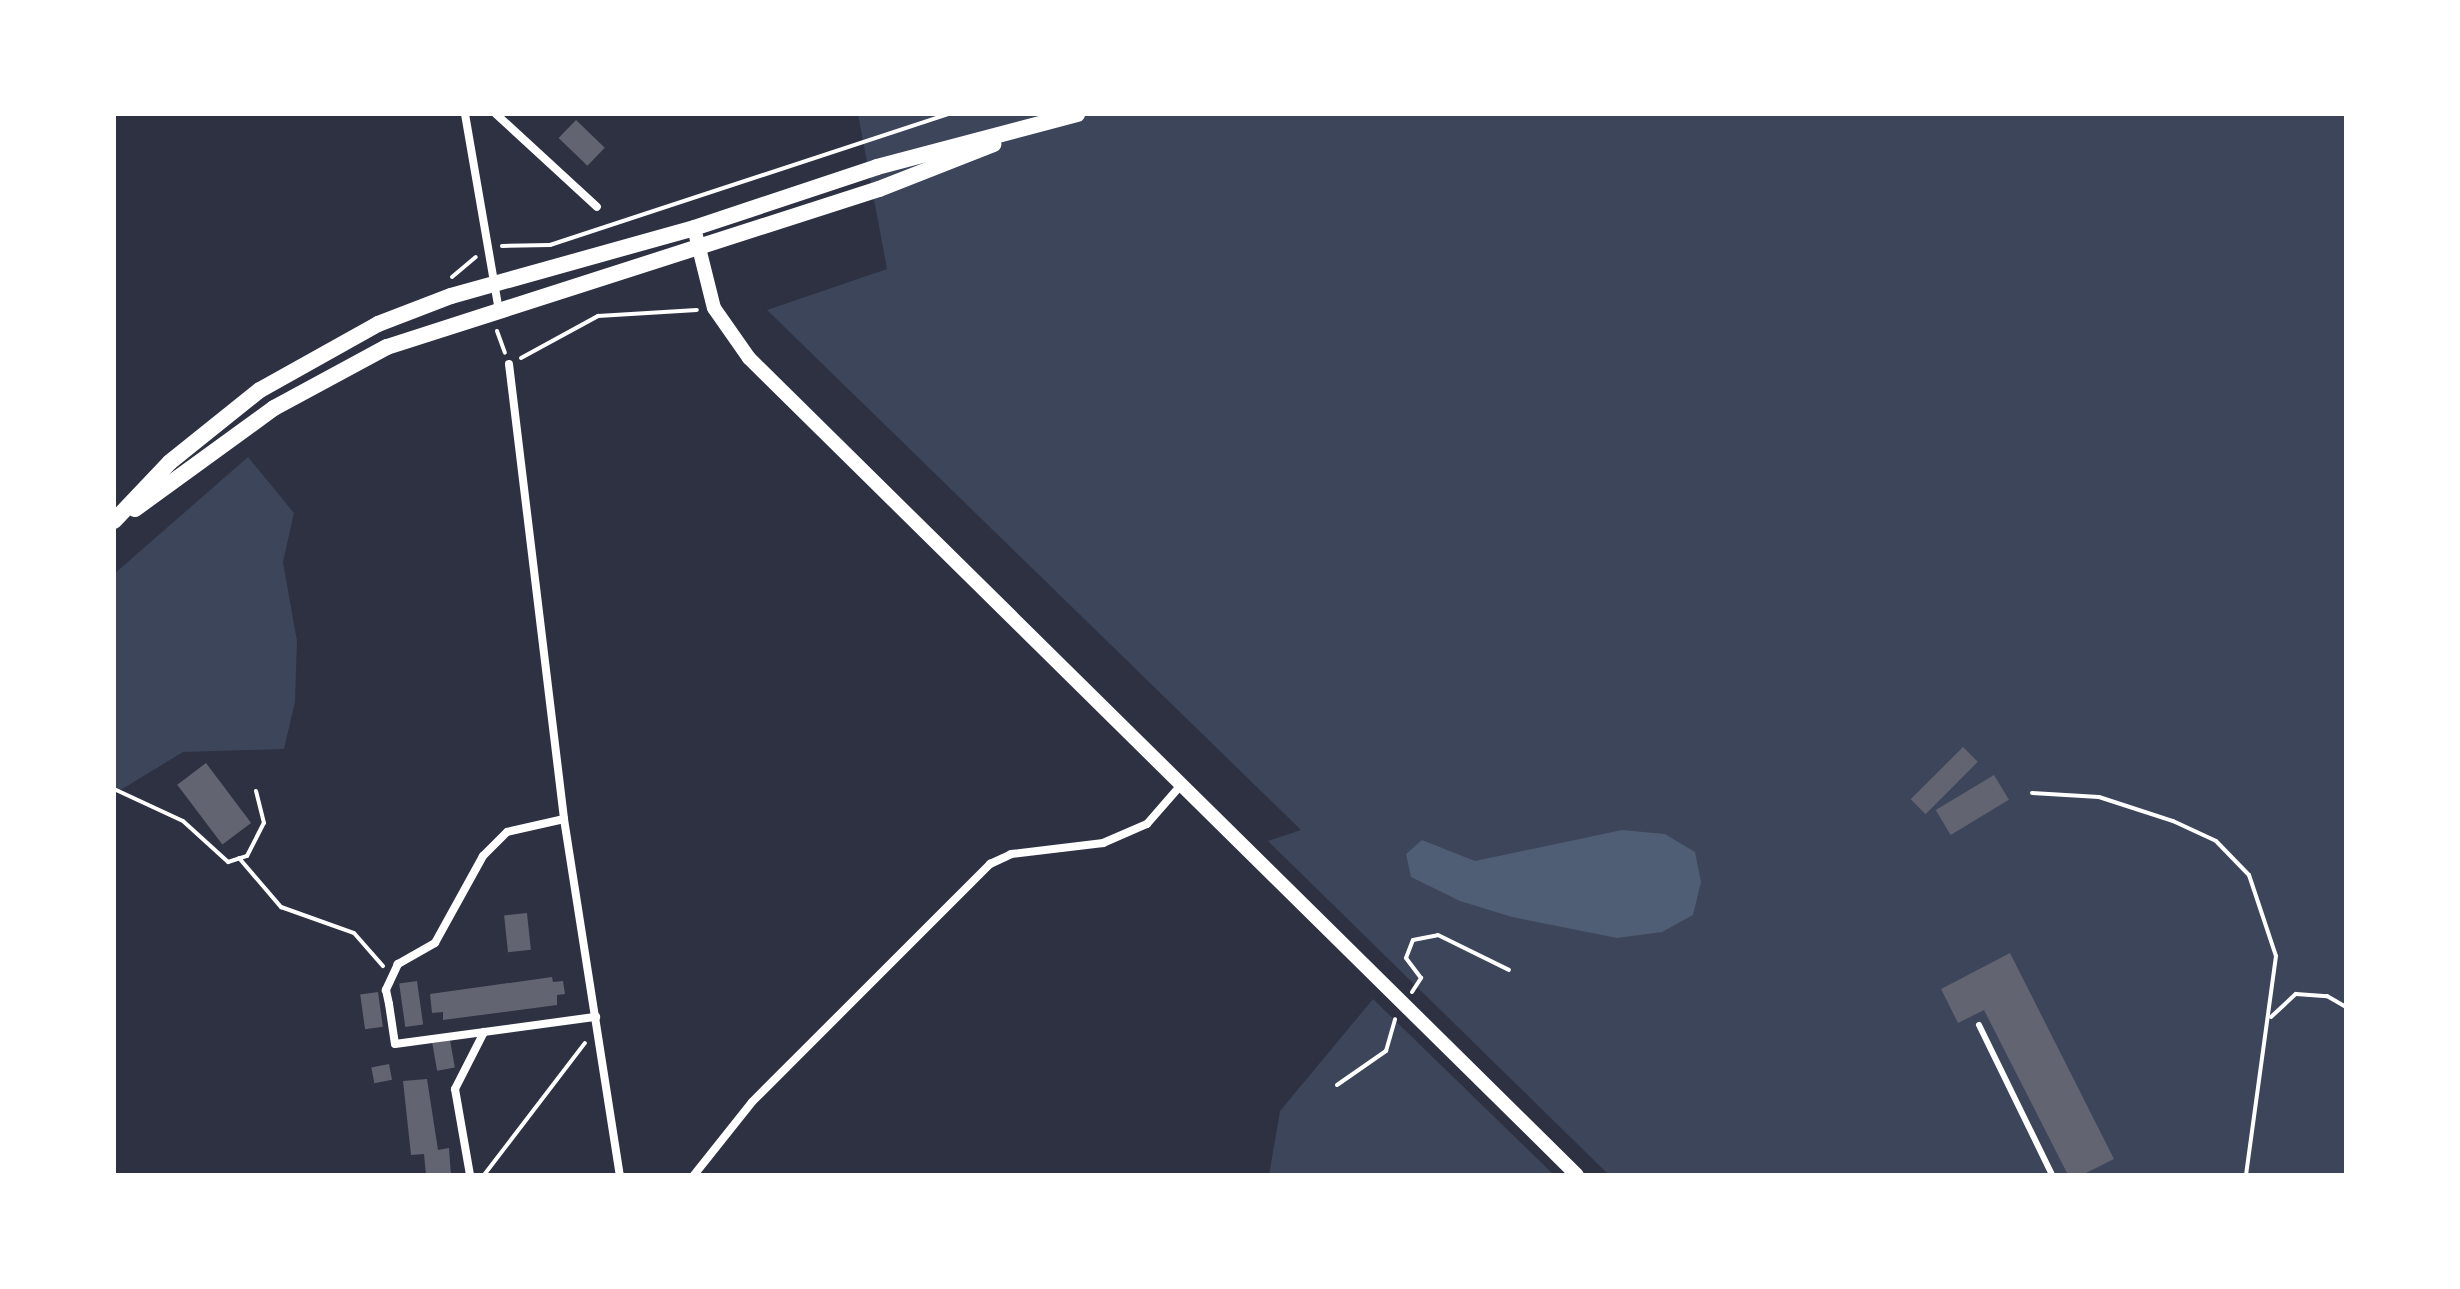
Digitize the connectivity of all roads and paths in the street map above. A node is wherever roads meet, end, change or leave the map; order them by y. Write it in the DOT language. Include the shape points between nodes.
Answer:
graph roads {
  1 [pos="465,114"];
  2 [pos="496,114"];
  3 [pos="948,114"];
  4 [pos="1070,116"];
  5 [pos="597,207"];
  6 [pos="694,228"];
  7 [pos="700,247"];
  8 [pos="485,251"];
  9 [pos="447,281"];
  10 [pos="494,285"];
  11 [pos="714,308"];
  12 [pos="499,311"];
  13 [pos="488,330"];
  14 [pos="509,364"];
  15 [pos="114,522"];
  16 [pos="1180,786"];
  17 [pos="114,789"];
  18 [pos="256,791"];
  19 [pos="2032,793"];
  20 [pos="564,819"];
  21 [pos="239,858"];
  22 [pos="1509,970"];
  23 [pos="393,977"];
  24 [pos="1405,1003"];
  25 [pos="2346,1007"];
  26 [pos="596,1017"];
  27 [pos="2270,1019"];
  28 [pos="1979,1025"];
  29 [pos="597,1027"];
  30 [pos="484,1032"];
  31 [pos="1337,1085"];
  32 [pos="470,1175"];
  33 [pos="484,1175"];
  34 [pos="620,1175"];
  35 [pos="694,1175"];
  36 [pos="1577,1175"];
  37 [pos="2052,1175"];
  38 [pos="2246,1175"];
  1 -- 8 [label="street"];
  2 -- 5 [label="street"];
  3 -- 8 [label="path" via="550,245 514,243"];
  4 -- 6 [label="main road" via="889,163"];
  4 -- 7 [label="main road" via="879,189"];
  6 -- 7 [label="street"];
  6 -- 10 [label="main road"];
  7 -- 11 [label="street"];
  7 -- 12 [label="main road"];
  8 -- 9 [label="path"];
  8 -- 10 [label="street"];
  10 -- 12 [label="street"];
  10 -- 15 [label="main road" via="378,324 260,390 170,462"];
  11 -- 14 [label="path" via="598,316"];
  11 -- 16 [label="street" via="749,358"];
  12 -- 15 [label="main road" via="365,358 274,408"];
  13 -- 14 [label="path" via="498,332"];
  14 -- 20 [label="street"];
  16 -- 24 [label="street"];
  16 -- 35 [label="street" via="1147,824 1103,843 1011,854 990,864 752,1102"];
  17 -- 21 [label="path" via="183,821 228,862"];
  18 -- 21 [label="path" via="264,823 247,856"];
  19 -- 27 [label="path" via="2099,797 2216,841 2249,875 2276,956"];
  20 -- 23 [label="street" via="507,832 483,856 435,943 398,964"];
  20 -- 26 [label="street"];
  21 -- 23 [label="path" via="281,907 354,933"];
  22 -- 24 [label="path" via="1438,935 1413,940 1406,958 1421,978"];
  23 -- 30 [label="street" via="386,990 395,1044"];
  24 -- 31 [label="path" via="1397,1012 1386,1051"];
  24 -- 36 [label="street"];
  25 -- 27 [label="path" via="2327,996 2296,994"];
  26 -- 29 [label="street"];
  26 -- 30 [label="street"];
  27 -- 38 [label="path"];
  28 -- 37 [label="lane"];
  29 -- 33 [label="path"];
  29 -- 34 [label="street"];
  30 -- 32 [label="street" via="455,1089"];
}
